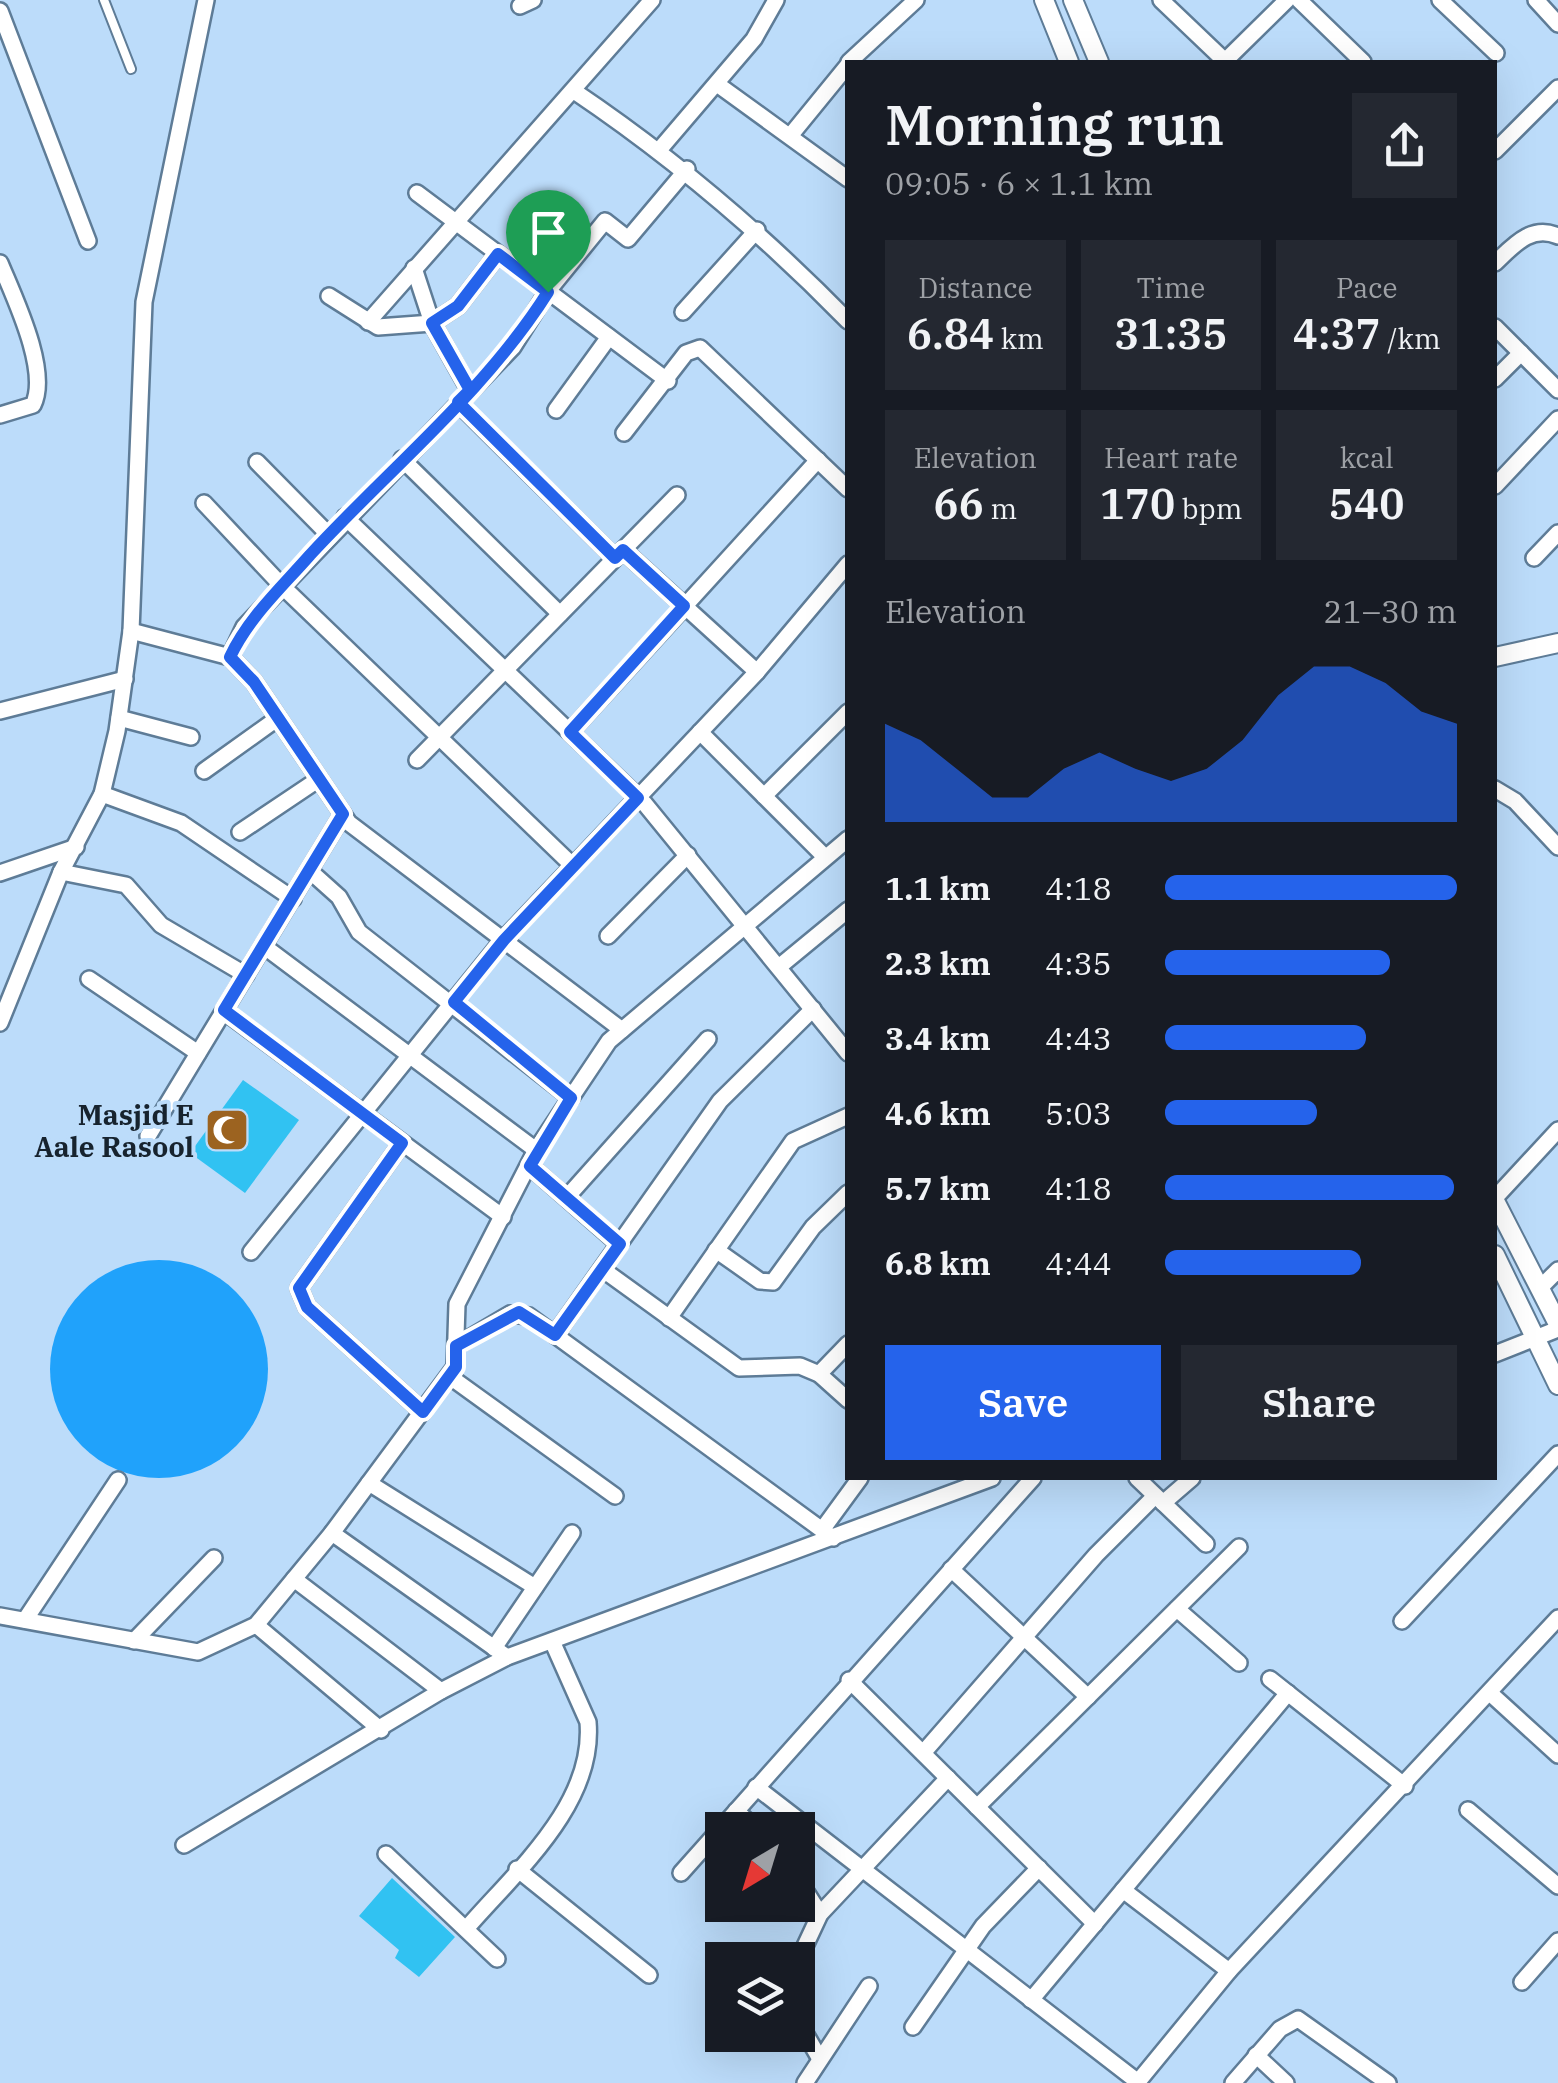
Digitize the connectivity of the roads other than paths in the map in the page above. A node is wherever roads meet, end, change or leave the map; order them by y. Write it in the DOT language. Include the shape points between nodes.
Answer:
graph roads {
  1 [pos="104,0"];
  2 [pos="206,0"];
  3 [pos="652,0"];
  4 [pos="776,0"];
  5 [pos="916,0"];
  6 [pos="1044,0"];
  7 [pos="1073,0"];
  8 [pos="1161,0"];
  9 [pos="1287,0"];
  10 [pos="1299,0"];
  11 [pos="1440,0"];
  12 [pos="1536,0"];
  13 [pos="0,10"];
  14 [pos="1555,15"];
  15 [pos="1496,53"];
  16 [pos="852,60"];
  17 [pos="1068,60"];
  18 [pos="1098,60"];
  19 [pos="1223,60"];
  20 [pos="1227,60"];
  21 [pos="1362,60"];
  22 [pos="845,68"];
  23 [pos="132,69"];
  24 [pos="717,84"];
  25 [pos="1558,88"];
  26 [pos="574,91"];
  27 [pos="790,136"];
  28 [pos="1499,140"];
  29 [pos="660,149"];
  30 [pos="687,170"];
  31 [pos="845,177"];
  32 [pos="417,193"];
  33 [pos="454,220"];
  34 [pos="757,230"];
  35 [pos="1558,236"];
  36 [pos="88,241"];
  37 [pos="498,254"];
  38 [pos="1497,261"];
  39 [pos="0,263"];
  40 [pos="414,268"];
  41 [pos="548,292"];
  42 [pos="329,296"];
  43 [pos="683,312"];
  44 [pos="845,319"];
  45 [pos="368,322"];
  46 [pos="432,323"];
  47 [pos="1497,329"];
  48 [pos="609,337"];
  49 [pos="1521,352"];
  50 [pos="1497,377"];
  51 [pos="668,381"];
  52 [pos="1558,390"];
  53 [pos="464,396"];
  54 [pos="556,410"];
  55 [pos="0,416"];
  56 [pos="1558,420"];
  57 [pos="624,433"];
  58 [pos="402,459"];
  59 [pos="818,460"];
  60 [pos="257,462"];
  61 [pos="1497,484"];
  62 [pos="845,486"];
  63 [pos="677,495"];
  64 [pos="204,503"];
  65 [pos="344,518"];
  66 [pos="1558,533"];
  67 [pos="329,534"];
  68 [pos="619,554"];
  69 [pos="1534,558"];
  70 [pos="845,568"];
  71 [pos="282,586"];
  72 [pos="684,606"];
  73 [pos="560,614"];
  74 [pos="131,631"];
  75 [pos="1558,643"];
  76 [pos="1497,656"];
  77 [pos="230,657"];
  78 [pos="505,670"];
  79 [pos="757,672"];
  80 [pos="125,679"];
  81 [pos="0,712"];
  82 [pos="845,715"];
  83 [pos="119,718"];
  84 [pos="278,718"];
  85 [pos="570,732"];
  86 [pos="700,732"];
  87 [pos="191,738"];
  88 [pos="439,738"];
  89 [pos="417,760"];
  90 [pos="204,771"];
  91 [pos="319,779"];
  92 [pos="1497,791"];
  93 [pos="102,794"];
  94 [pos="764,796"];
  95 [pos="638,798"];
  96 [pos="343,814"];
  97 [pos="240,832"];
  98 [pos="845,841"];
  99 [pos="76,847"];
  100 [pos="1558,847"];
  101 [pos="688,856"];
  102 [pos="826,857"];
  103 [pos="573,866"];
  104 [pos="310,871"];
  105 [pos="62,872"];
  106 [pos="0,874"];
  107 [pos="294,899"];
  108 [pos="845,919"];
  109 [pos="747,925"];
  110 [pos="608,936"];
  111 [pos="504,940"];
  112 [pos="265,947"];
  113 [pos="780,966"];
  114 [pos="246,975"];
  115 [pos="89,979"];
  116 [pos="454,1002"];
  117 [pos="813,1009"];
  118 [pos="224,1010"];
  119 [pos="0,1023"];
  120 [pos="622,1030"];
  121 [pos="708,1039"];
  122 [pos="845,1049"];
  123 [pos="198,1053"];
  124 [pos="409,1055"];
  125 [pos="571,1098"];
  126 [pos="362,1113"];
  127 [pos="845,1117"];
  128 [pos="1558,1130"];
  129 [pos="148,1136"];
  130 [pos="402,1143"];
  131 [pos="533,1158"];
  132 [pos="845,1195"];
  133 [pos="568,1196"];
  134 [pos="1497,1210"];
  135 [pos="502,1218"];
  136 [pos="620,1244"];
  137 [pos="716,1250"];
  138 [pos="250,1252"];
  139 [pos="1497,1259"];
  140 [pos="602,1269"];
  141 [pos="1558,1270"];
  142 [pos="1540,1288"];
  143 [pos="669,1318"];
  144 [pos="1558,1327"];
  145 [pos="555,1335"];
  146 [pos="1536,1340"];
  147 [pos="456,1346"];
  148 [pos="845,1347"];
  149 [pos="1497,1353"];
  150 [pos="819,1374"];
  151 [pos="449,1376"];
  152 [pos="1558,1385"];
  153 [pos="845,1397"];
  154 [pos="423,1412"];
  155 [pos="1558,1454"];
  156 [pos="118,1480"];
  157 [pos="859,1480"];
  158 [pos="986,1480"];
  159 [pos="1031,1480"];
  160 [pos="1139,1480"];
  161 [pos="1189,1480"];
  162 [pos="370,1483"];
  163 [pos="615,1496"];
  164 [pos="1159,1500"];
  165 [pos="332,1533"];
  166 [pos="572,1534"];
  167 [pos="828,1534"];
  168 [pos="1206,1544"];
  169 [pos="1239,1547"];
  170 [pos="214,1558"];
  171 [pos="951,1569"];
  172 [pos="294,1579"];
  173 [pos="535,1587"];
  174 [pos="1177,1608"];
  175 [pos="1,1615"];
  176 [pos="1558,1618"];
  177 [pos="25,1620"];
  178 [pos="1402,1621"];
  179 [pos="256,1625"];
  180 [pos="1024,1636"];
  181 [pos="134,1641"];
  182 [pos="552,1641"];
  183 [pos="500,1653"];
  184 [pos="1239,1663"];
  185 [pos="1270,1679"];
  186 [pos="850,1680"];
  187 [pos="441,1691"];
  188 [pos="1288,1694"];
  189 [pos="1492,1694"];
  190 [pos="1088,1697"];
  191 [pos="381,1730"];
  192 [pos="923,1753"];
  193 [pos="1558,1755"];
  194 [pos="948,1778"];
  195 [pos="1405,1786"];
  196 [pos="756,1787"];
  197 [pos="978,1808"];
  198 [pos="1468,1810"];
  199 [pos="736,1811"];
  200 [pos="184,1844"];
  201 [pos="386,1854"];
  202 [pos="860,1868"];
  203 [pos="1039,1868"];
  204 [pos="517,1869"];
  205 [pos="681,1873"];
  206 [pos="1558,1886"];
  207 [pos="1124,1890"];
  208 [pos="815,1906"];
  209 [pos="820,1914"];
  210 [pos="1094,1924"];
  211 [pos="466,1929"];
  212 [pos="1558,1941"];
  213 [pos="807,1942"];
  214 [pos="966,1950"];
  215 [pos="497,1959"];
  216 [pos="1230,1970"];
  217 [pos="650,1975"];
  218 [pos="1522,1982"];
  219 [pos="869,1986"];
  220 [pos="1031,2000"];
  221 [pos="913,2027"];
  222 [pos="815,2050"];
  223 [pos="1256,2055"];
  224 [pos="820,2059"];
  225 [pos="1138,2082"];
  226 [pos="805,2083"];
  227 [pos="1234,2083"];
  228 [pos="1286,2083"];
  229 [pos="1388,2083"];
  1 -- 23 [label="lane"];
  2 -- 74 [label="street" via="144,302"];
  3 -- 26 [label="street"];
  4 -- 24 [label="street"];
  5 -- 16 [label="street"];
  6 -- 17 [label="street"];
  7 -- 18 [label="street"];
  8 -- 19 [label="street"];
  9 -- 20 [label="street"];
  10 -- 21 [label="street"];
  11 -- 15 [label="street"];
  12 -- 14 [label="street"];
  13 -- 36 [label="street"];
  22 -- 27 [label="street"];
  24 -- 27 [label="street"];
  24 -- 29 [label="street"];
  25 -- 28 [label="street"];
  26 -- 29 [label="street"];
  26 -- 33 [label="street"];
  27 -- 31 [label="street"];
  29 -- 30 [label="street"];
  30 -- 34 [label="street"];
  30 -- 41 [label="street" via="628,239 605,221"];
  32 -- 33 [label="street"];
  33 -- 37 [label="street"];
  33 -- 40 [label="street"];
  34 -- 43 [label="street"];
  34 -- 44 [label="street"];
  35 -- 38 [label="street" via="1526,236"];
  37 -- 41 [label="street"];
  37 -- 46 [label="street" via="458,306"];
  39 -- 55 [label="street" via="29,336 38,391 32,406"];
  40 -- 45 [label="street"];
  40 -- 46 [label="street"];
  41 -- 48 [label="street"];
  41 -- 53 [label="street" via="513,347"];
  42 -- 45 [label="street"];
  45 -- 46 [label="street" via="386,329"];
  46 -- 53 [label="street"];
  47 -- 49 [label="street"];
  48 -- 51 [label="street"];
  48 -- 54 [label="street"];
  49 -- 50 [label="street"];
  49 -- 52 [label="street"];
  51 -- 57 [label="street"];
  51 -- 59 [label="street" via="686,353 700,348"];
  53 -- 58 [label="street"];
  53 -- 68 [label="street"];
  56 -- 61 [label="street"];
  58 -- 65 [label="street"];
  58 -- 73 [label="street"];
  59 -- 62 [label="street"];
  59 -- 72 [label="street"];
  60 -- 67 [label="street"];
  63 -- 68 [label="street"];
  64 -- 71 [label="street"];
  65 -- 67 [label="street"];
  65 -- 78 [label="street"];
  66 -- 69 [label="street"];
  67 -- 71 [label="street"];
  68 -- 72 [label="street"];
  68 -- 73 [label="street"];
  70 -- 79 [label="street"];
  71 -- 77 [label="street" via="244,627"];
  71 -- 88 [label="street"];
  72 -- 79 [label="street"];
  72 -- 85 [label="street"];
  73 -- 78 [label="street"];
  74 -- 77 [label="street"];
  74 -- 80 [label="street"];
  75 -- 76 [label="street"];
  77 -- 84 [label="street"];
  78 -- 85 [label="street"];
  78 -- 88 [label="street"];
  79 -- 86 [label="street"];
  80 -- 81 [label="street"];
  80 -- 83 [label="street"];
  82 -- 94 [label="street"];
  83 -- 87 [label="street"];
  83 -- 93 [label="street"];
  84 -- 90 [label="street"];
  84 -- 91 [label="street"];
  85 -- 95 [label="street"];
  86 -- 94 [label="street"];
  86 -- 95 [label="street"];
  88 -- 89 [label="street"];
  88 -- 103 [label="street"];
  91 -- 96 [label="street"];
  91 -- 97 [label="street"];
  92 -- 100 [label="street"];
  93 -- 99 [label="street"];
  93 -- 107 [label="street" via="181,823"];
  94 -- 102 [label="street"];
  95 -- 101 [label="street"];
  95 -- 103 [label="street"];
  96 -- 104 [label="street"];
  96 -- 111 [label="street"];
  98 -- 102 [label="street"];
  99 -- 105 [label="street"];
  99 -- 106 [label="street"];
  101 -- 109 [label="street"];
  101 -- 110 [label="street"];
  102 -- 109 [label="street"];
  103 -- 111 [label="street"];
  104 -- 107 [label="street"];
  104 -- 116 [label="street" via="340,897 360,932"];
  105 -- 114 [label="street" via="126,885 161,925"];
  105 -- 119 [label="street"];
  107 -- 112 [label="street"];
  108 -- 113 [label="street"];
  109 -- 113 [label="street"];
  109 -- 120 [label="street"];
  111 -- 116 [label="street"];
  111 -- 120 [label="street"];
  112 -- 114 [label="street"];
  112 -- 124 [label="street"];
  113 -- 117 [label="street"];
  114 -- 118 [label="street"];
  115 -- 123 [label="street"];
  116 -- 124 [label="street"];
  116 -- 125 [label="street"];
  117 -- 122 [label="street"];
  117 -- 136 [label="street" via="720,1101"];
  118 -- 123 [label="street"];
  118 -- 126 [label="street"];
  120 -- 125 [label="street"];
  121 -- 133 [label="street"];
  123 -- 129 [label="street"];
  124 -- 126 [label="street"];
  124 -- 131 [label="street"];
  125 -- 131 [label="street"];
  126 -- 130 [label="street"];
  126 -- 138 [label="street"];
  127 -- 137 [label="street" via="792,1141"];
  128 -- 134 [label="street"];
  130 -- 135 [label="street"];
  130 -- 154 [label="street" via="299,1288 307,1307"];
  131 -- 133 [label="street"];
  131 -- 135 [label="street"];
  132 -- 137 [label="street" via="773,1282 760,1281"];
  133 -- 136 [label="street"];
  134 -- 142 [label="street"];
  135 -- 147 [label="street" via="457,1304"];
  136 -- 140 [label="street"];
  137 -- 143 [label="street"];
  139 -- 146 [label="street"];
  140 -- 143 [label="street"];
  140 -- 145 [label="street"];
  141 -- 142 [label="street"];
  142 -- 144 [label="street"];
  143 -- 150 [label="street" via="739,1368 800,1366"];
  144 -- 146 [label="street"];
  145 -- 147 [label="street" via="519,1312"];
  145 -- 167 [label="street"];
  146 -- 149 [label="street"];
  146 -- 152 [label="street"];
  147 -- 151 [label="street"];
  148 -- 150 [label="street"];
  150 -- 153 [label="street"];
  151 -- 154 [label="street"];
  151 -- 163 [label="street"];
  154 -- 162 [label="street"];
  155 -- 178 [label="street"];
  156 -- 177 [label="street"];
  157 -- 167 [label="street"];
  158 -- 167 [label="street"];
  159 -- 171 [label="street"];
  160 -- 164 [label="street"];
  161 -- 164 [label="street"];
  162 -- 165 [label="street"];
  162 -- 173 [label="street"];
  164 -- 168 [label="street"];
  164 -- 180 [label="street"];
  165 -- 172 [label="street"];
  165 -- 183 [label="street"];
  166 -- 173 [label="street"];
  167 -- 182 [label="street"];
  169 -- 174 [label="street"];
  170 -- 181 [label="street"];
  171 -- 180 [label="street"];
  171 -- 186 [label="street"];
  172 -- 179 [label="street"];
  172 -- 187 [label="street"];
  173 -- 183 [label="street"];
  174 -- 184 [label="street"];
  174 -- 190 [label="street"];
  175 -- 177 [label="street"];
  176 -- 189 [label="street"];
  177 -- 181 [label="street"];
  179 -- 181 [label="street" via="198,1652"];
  179 -- 191 [label="street"];
  180 -- 190 [label="street"];
  180 -- 192 [label="street"];
  182 -- 183 [label="street"];
  182 -- 204 [label="street" via="589,1736 570,1804"];
  183 -- 187 [label="street"];
  185 -- 188 [label="street"];
  186 -- 192 [label="street"];
  186 -- 196 [label="street"];
  187 -- 191 [label="street"];
  188 -- 195 [label="street"];
  188 -- 207 [label="street"];
  189 -- 193 [label="street"];
  189 -- 195 [label="street"];
  190 -- 197 [label="street"];
  191 -- 200 [label="street"];
  192 -- 194 [label="street"];
  194 -- 197 [label="street"];
  194 -- 202 [label="street"];
  195 -- 216 [label="street"];
  196 -- 199 [label="street"];
  196 -- 202 [label="street"];
  197 -- 203 [label="street"];
  198 -- 206 [label="street"];
  199 -- 205 [label="street"];
  201 -- 211 [label="street"];
  202 -- 209 [label="street"];
  202 -- 214 [label="street"];
  203 -- 210 [label="street"];
  203 -- 214 [label="street"];
  204 -- 211 [label="street"];
  204 -- 217 [label="street"];
  207 -- 210 [label="street"];
  207 -- 216 [label="street"];
  208 -- 209 [label="street"];
  209 -- 213 [label="street"];
  210 -- 220 [label="street"];
  211 -- 215 [label="street"];
  212 -- 218 [label="street"];
  214 -- 220 [label="street"];
  214 -- 221 [label="street"];
  216 -- 225 [label="street"];
  219 -- 224 [label="street"];
  220 -- 225 [label="street"];
  222 -- 224 [label="street"];
  223 -- 227 [label="street"];
  223 -- 228 [label="street"];
  223 -- 229 [label="street" via="1298,2019"];
  224 -- 226 [label="street"];
}
